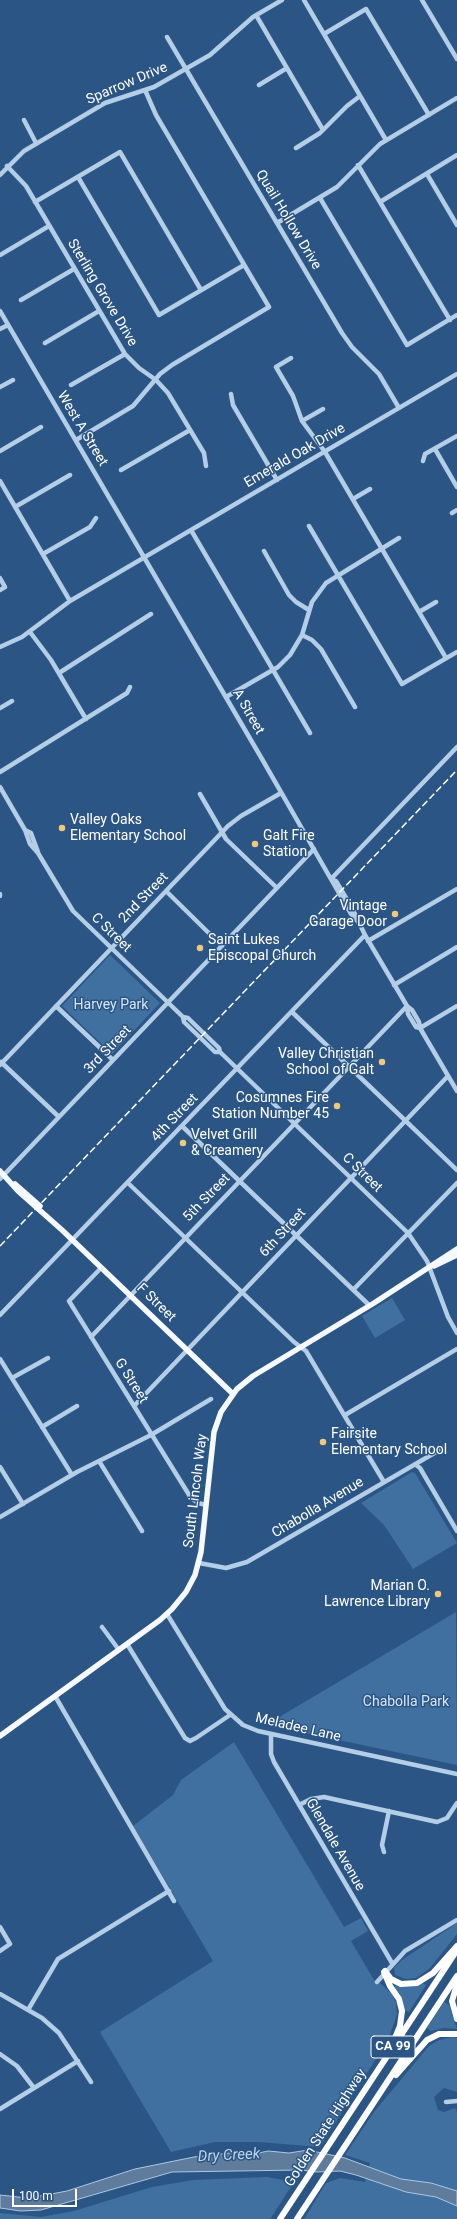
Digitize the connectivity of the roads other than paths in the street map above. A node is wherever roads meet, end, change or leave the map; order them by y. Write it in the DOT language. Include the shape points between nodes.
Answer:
graph roads {
  1 [pos="282,0"];
  2 [pos="304,0"];
  3 [pos="422,0"];
  4 [pos="256,16"];
  5 [pos="324,34"];
  6 [pos="167,36"];
  7 [pos="457,59"];
  8 [pos="287,68"];
  9 [pos="186,69"];
  10 [pos="259,85"];
  11 [pos="145,90"];
  12 [pos="360,96"];
  13 [pos="457,98"];
  14 [pos="429,115"];
  15 [pos="24,120"];
  16 [pos="323,130"];
  17 [pos="386,140"];
  18 [pos="36,143"];
  19 [pos="296,148"];
  20 [pos="457,155"];
  21 [pos="358,165"];
  22 [pos="7,166"];
  23 [pos="427,174"];
  24 [pos="0,175"];
  25 [pos="78,177"];
  26 [pos="320,198"];
  27 [pos="35,202"];
  28 [pos="380,202"];
  29 [pos="277,223"];
  30 [pos="49,226"];
  31 [pos="457,226"];
  32 [pos="0,255"];
  33 [pos="244,265"];
  34 [pos="74,269"];
  35 [pos="202,290"];
  36 [pos="21,300"];
  37 [pos="0,311"];
  38 [pos="99,311"];
  39 [pos="457,315"];
  40 [pos="450,320"];
  41 [pos="8,325"];
  42 [pos="0,329"];
  43 [pos="46,343"];
  44 [pos="125,354"];
  45 [pos="291,358"];
  46 [pos="457,374"];
  47 [pos="13,380"];
  48 [pos="156,380"];
  49 [pos="71,385"];
  50 [pos="0,387"];
  51 [pos="231,394"];
  52 [pos="399,408"];
  53 [pos="322,409"];
  54 [pos="302,421"];
  55 [pos="41,427"];
  56 [pos="190,430"];
  57 [pos="457,436"];
  58 [pos="76,440"];
  59 [pos="435,449"];
  60 [pos="0,451"];
  61 [pos="325,452"];
  62 [pos="423,461"];
  63 [pos="206,466"];
  64 [pos="121,470"];
  65 [pos="70,475"];
  66 [pos="277,480"];
  67 [pos="0,481"];
  68 [pos="457,487"];
  69 [pos="370,489"];
  70 [pos="353,499"];
  71 [pos="15,507"];
  72 [pos="96,518"];
  73 [pos="309,526"];
  74 [pos="191,530"];
  75 [pos="399,538"];
  76 [pos="382,548"];
  77 [pos="264,551"];
  78 [pos="43,554"];
  79 [pos="144,558"];
  80 [pos="338,574"];
  81 [pos="0,578"];
  82 [pos="0,590"];
  83 [pos="70,601"];
  84 [pos="436,602"];
  85 [pos="309,610"];
  86 [pos="419,612"];
  87 [pos="151,614"];
  88 [pos="30,632"];
  89 [pos="302,635"];
  90 [pos="0,647"];
  91 [pos="457,652"];
  92 [pos="446,658"];
  93 [pos="273,670"];
  94 [pos="59,673"];
  95 [pos="130,687"];
  96 [pos="226,697"];
  97 [pos="12,701"];
  98 [pos="355,707"];
  99 [pos="0,708"];
  100 [pos="86,719"];
  101 [pos="310,733"];
  102 [pos="457,747"];
  103 [pos="0,772"];
  104 [pos="0,788"];
  105 [pos="281,793"];
  106 [pos="200,794"];
  107 [pos="222,833"];
  108 [pos="314,850"];
  109 [pos="331,879"];
  110 [pos="277,888"];
  111 [pos="457,889"];
  112 [pos="166,891"];
  113 [pos="365,935"];
  114 [pos="368,941"];
  115 [pos="222,946"];
  116 [pos="457,947"];
  117 [pos="111,948"];
  118 [pos="394,984"];
  119 [pos="168,1003"];
  120 [pos="56,1006"];
  121 [pos="406,1006"];
  122 [pos="457,1006"];
  123 [pos="292,1012"];
  124 [pos="420,1028"];
  125 [pos="113,1060"];
  126 [pos="1,1063"];
  127 [pos="348,1066"];
  128 [pos="237,1069"];
  129 [pos="448,1076"];
  130 [pos="457,1091"];
  131 [pos="59,1117"];
  132 [pos="405,1121"];
  133 [pos="294,1123"];
  134 [pos="182,1126"];
  135 [pos="457,1170"];
  136 [pos="1,1175"];
  137 [pos="350,1177"];
  138 [pos="239,1180"];
  139 [pos="128,1183"];
  140 [pos="457,1183"];
  141 [pos="408,1233"];
  142 [pos="296,1235"];
  143 [pos="185,1238"];
  144 [pos="73,1240"];
  145 [pos="457,1248"];
  146 [pos="457,1255"];
  147 [pos="430,1267"];
  148 [pos="101,1268"];
  149 [pos="353,1290"];
  150 [pos="242,1292"];
  151 [pos="130,1295"];
  152 [pos="370,1306"];
  153 [pos="0,1315"];
  154 [pos="456,1331"];
  155 [pos="91,1337"];
  156 [pos="301,1347"];
  157 [pos="457,1349"];
  158 [pos="187,1350"];
  159 [pos="48,1358"];
  160 [pos="0,1359"];
  161 [pos="12,1378"];
  162 [pos="233,1394"];
  163 [pos="211,1399"];
  164 [pos="77,1406"];
  165 [pos="134,1406"];
  166 [pos="345,1415"];
  167 [pos="42,1426"];
  168 [pos="151,1435"];
  169 [pos="443,1448"];
  170 [pos="100,1461"];
  171 [pos="416,1465"];
  172 [pos="0,1467"];
  173 [pos="72,1475"];
  174 [pos="384,1482"];
  175 [pos="23,1504"];
  176 [pos="206,1505"];
  177 [pos="0,1517"];
  178 [pos="142,1531"];
  179 [pos="457,1531"];
  180 [pos="199,1563"];
  181 [pos="167,1614"];
  182 [pos="102,1627"];
  183 [pos="127,1644"];
  184 [pos="119,1650"];
  185 [pos="55,1696"];
  186 [pos="230,1714"];
  187 [pos="271,1734"];
  188 [pos="0,1736"];
  189 [pos="457,1774"];
  190 [pos="457,1803"];
  191 [pos="299,1805"];
  192 [pos="389,1811"];
  193 [pos="384,1852"];
  194 [pos="169,1891"];
  195 [pos="174,1900"];
  196 [pos="457,1920"];
  197 [pos="0,1927"];
  198 [pos="457,1946"];
  199 [pos="457,1950"];
  200 [pos="0,1951"];
  201 [pos="392,1963"];
  202 [pos="385,1972"];
  203 [pos="457,1976"];
  204 [pos="377,1982"];
  205 [pos="457,1984"];
  206 [pos="0,1994"];
  207 [pos="28,2010"];
  208 [pos="457,2019"];
  209 [pos="457,2034"];
  210 [pos="0,2054"];
  211 [pos="388,2056"];
  212 [pos="78,2061"];
  213 [pos="91,2082"];
  214 [pos="34,2088"];
  215 [pos="380,2093"];
  216 [pos="457,2101"];
  217 [pos="446,2102"];
  218 [pos="0,2109"];
  219 [pos="280,2219"];
  220 [pos="297,2219"];
  1 -- 4 [label="street, Sparrow Drive"];
  2 -- 5 [label="street"];
  3 -- 7 [label="street"];
  4 -- 8 [label="street"];
  4 -- 9 [label="street, Sparrow Drive" via="220,48"];
  5 -- 12 [label="street"];
  5 -- 14 [label="street" via="366,9"];
  6 -- 9 [label="street, Quail Hollow Drive"];
  8 -- 10 [label="street"];
  8 -- 16 [label="street"];
  9 -- 11 [label="street, Sparrow Drive"];
  9 -- 29 [label="street, Quail Hollow Drive"];
  11 -- 18 [label="street, Sparrow Drive" via="105,103"];
  11 -- 33 [label="street" via="156,115"];
  12 -- 16 [label="street"];
  12 -- 17 [label="street"];
  13 -- 14 [label="street"];
  14 -- 17 [label="street"];
  15 -- 18 [label="street"];
  16 -- 19 [label="street"];
  17 -- 21 [label="street"];
  18 -- 22 [label="street, Sparrow Drive"];
  20 -- 23 [label="street"];
  21 -- 26 [label="street" via="337,187"];
  21 -- 28 [label="street"];
  22 -- 24 [label="street, Sparrow Drive"];
  22 -- 27 [label="street, Sterling Grove Drive" via="21,180"];
  23 -- 28 [label="street"];
  23 -- 31 [label="street"];
  25 -- 27 [label="street"];
  25 -- 35 [label="street" via="120,152"];
  25 -- 35 [label="street" via="159,315"];
  26 -- 29 [label="street"];
  26 -- 40 [label="street" via="407,345"];
  27 -- 30 [label="street, Sterling Grove Drive"];
  28 -- 40 [label="street"];
  29 -- 52 [label="street, Quail Hollow Drive" via="346,339 379,374"];
  30 -- 32 [label="street"];
  30 -- 34 [label="street, Sterling Grove Drive"];
  33 -- 35 [label="street"];
  33 -- 48 [label="street" via="269,307 172,364"];
  34 -- 36 [label="street"];
  34 -- 38 [label="street, Sterling Grove Drive"];
  37 -- 41 [label="street, West A Street"];
  38 -- 43 [label="street"];
  38 -- 44 [label="street, Sterling Grove Drive"];
  39 -- 40 [label="street"];
  41 -- 42 [label="street"];
  41 -- 58 [label="street, West A Street"];
  44 -- 48 [label="street, Sterling Grove Drive"];
  44 -- 49 [label="street"];
  45 -- 54 [label="street" via="276,367 293,396"];
  46 -- 52 [label="street, Emerald Oak Drive"];
  47 -- 50 [label="street"];
  48 -- 56 [label="street, Sterling Grove Drive" via="168,393"];
  48 -- 58 [label="street" via="133,406"];
  51 -- 66 [label="street" via="233,405"];
  52 -- 61 [label="street, Emerald Oak Drive"];
  53 -- 54 [label="street"];
  54 -- 61 [label="street"];
  55 -- 60 [label="street"];
  56 -- 63 [label="street, Sterling Grove Drive" via="204,453"];
  56 -- 64 [label="street"];
  57 -- 59 [label="street"];
  58 -- 79 [label="street, West A Street"];
  59 -- 62 [label="street" via="425,454"];
  59 -- 68 [label="street"];
  61 -- 66 [label="street, Emerald Oak Drive"];
  61 -- 70 [label="street"];
  65 -- 71 [label="street"];
  66 -- 74 [label="street, Emerald Oak Drive"];
  67 -- 71 [label="street"];
  69 -- 70 [label="street"];
  70 -- 76 [label="street"];
  71 -- 78 [label="street"];
  72 -- 78 [label="street" via="90,527"];
  73 -- 80 [label="street"];
  74 -- 79 [label="street, Emerald Oak Drive"];
  74 -- 93 [label="street"];
  75 -- 76 [label="street"];
  76 -- 80 [label="street"];
  76 -- 86 [label="street"];
  77 -- 85 [label="street" via="292,599"];
  78 -- 83 [label="street"];
  79 -- 83 [label="street, Emerald Oak Drive"];
  79 -- 96 [label="street, A Street"];
  80 -- 85 [label="street" via="321,588"];
  80 -- 92 [label="street" via="402,684"];
  81 -- 82 [label="street" via="5,587"];
  83 -- 88 [label="street, Emerald Oak Drive"];
  84 -- 86 [label="street"];
  85 -- 89 [label="street"];
  86 -- 92 [label="street"];
  87 -- 94 [label="street"];
  88 -- 90 [label="street, Emerald Oak Drive"];
  88 -- 94 [label="street"];
  89 -- 93 [label="street" via="290,655"];
  89 -- 98 [label="street" via="321,649"];
  91 -- 92 [label="street"];
  93 -- 96 [label="street"];
  93 -- 101 [label="street"];
  94 -- 100 [label="street"];
  95 -- 100 [label="street" via="127,693"];
  96 -- 105 [label="street, A Street"];
  97 -- 99 [label="street"];
  100 -- 103 [label="street"];
  102 -- 109 [label="street"];
  104 -- 117 [label="street, C Street" via="25,830 31,834 38,853 68,905"];
  105 -- 107 [label="street, 2nd Street" via="241,816"];
  105 -- 108 [label="street, A Street"];
  106 -- 107 [label="street"];
  107 -- 110 [label="street"];
  107 -- 112 [label="street, 2nd Street"];
  108 -- 109 [label="street, A Street"];
  108 -- 110 [label="street, 3rd Street"];
  109 -- 113 [label="street, A Street" via="336,881 343,892"];
  110 -- 115 [label="street, 3rd Street"];
  111 -- 114 [label="street"];
  112 -- 115 [label="street"];
  112 -- 117 [label="street, 2nd Street"];
  113 -- 114 [label="street, A Street"];
  113 -- 123 [label="street, 4th Street"];
  114 -- 118 [label="street, A Street"];
  115 -- 119 [label="street, 3rd Street"];
  116 -- 118 [label="street"];
  117 -- 119 [label="street, C Street"];
  117 -- 120 [label="street, 2nd Street"];
  118 -- 121 [label="street, A Street"];
  119 -- 125 [label="street, 3rd Street"];
  119 -- 128 [label="street, C Street" via="188,1018"];
  120 -- 125 [label="street"];
  120 -- 126 [label="street, 2nd Street"];
  121 -- 124 [label="street, A Street" via="412,1010"];
  121 -- 127 [label="street, 5th Street"];
  122 -- 124 [label="street"];
  123 -- 127 [label="street"];
  123 -- 128 [label="street, 4th Street"];
  124 -- 129 [label="street, A Street"];
  125 -- 131 [label="street, 3rd Street"];
  126 -- 131 [label="street"];
  127 -- 132 [label="street"];
  127 -- 133 [label="street, 5th Street"];
  128 -- 133 [label="street, C Street"];
  128 -- 134 [label="street, 4th Street"];
  129 -- 130 [label="street, A Street"];
  129 -- 132 [label="street, 6th Street"];
  131 -- 136 [label="street, 3rd Street"];
  132 -- 135 [label="street"];
  132 -- 137 [label="street, 6th Street"];
  133 -- 137 [label="street, C Street"];
  133 -- 138 [label="street, 5th Street"];
  134 -- 138 [label="street"];
  134 -- 139 [label="street, 4th Street"];
  136 -- 144 [label="main road, F Street" via="22,1188"];
  137 -- 141 [label="street, C Street"];
  137 -- 142 [label="street, 6th Street"];
  138 -- 142 [label="street"];
  138 -- 143 [label="street, 5th Street"];
  139 -- 143 [label="street"];
  139 -- 144 [label="street, 4th Street"];
  140 -- 141 [label="street"];
  141 -- 147 [label="street, C Street"];
  141 -- 149 [label="street"];
  142 -- 149 [label="street"];
  142 -- 150 [label="street, 6th Street"];
  143 -- 150 [label="street"];
  143 -- 151 [label="street, 5th Street"];
  144 -- 148 [label="main road, F Street"];
  144 -- 153 [label="street, 4th Street"];
  145 -- 147 [label="main road, South Lincoln Way"];
  146 -- 147 [label="main road, South Lincoln Way"];
  147 -- 152 [label="main road, South Lincoln Way"];
  147 -- 154 [label="street, C Street" via="448,1317"];
  148 -- 151 [label="main road, F Street"];
  148 -- 155 [label="street, G Street" via="69,1301"];
  149 -- 152 [label="street"];
  150 -- 156 [label="street"];
  150 -- 158 [label="street, 6th Street"];
  151 -- 155 [label="street, 5th Street"];
  151 -- 158 [label="main road, F Street"];
  152 -- 156 [label="main road, South Lincoln Way"];
  155 -- 165 [label="street, G Street"];
  156 -- 162 [label="main road, South Lincoln Way" via="253,1376"];
  156 -- 166 [label="street" via="306,1351"];
  157 -- 166 [label="street"];
  158 -- 162 [label="main road, F Street"];
  158 -- 165 [label="street, 6th Street"];
  159 -- 161 [label="street"];
  160 -- 161 [label="street"];
  161 -- 167 [label="street"];
  162 -- 176 [label="main road, South Lincoln Way" via="221,1412 214,1432"];
  163 -- 168 [label="street"];
  164 -- 167 [label="street"];
  165 -- 168 [label="street, G Street"];
  166 -- 174 [label="street"];
  167 -- 173 [label="street"];
  168 -- 170 [label="street"];
  168 -- 176 [label="street, G Street" via="191,1498 198,1504"];
  169 -- 171 [label="street, Chabolla Avenue"];
  170 -- 173 [label="street"];
  170 -- 178 [label="street"];
  171 -- 174 [label="street, Chabolla Avenue"];
  171 -- 179 [label="street"];
  172 -- 175 [label="street"];
  173 -- 175 [label="street"];
  174 -- 180 [label="street, Chabolla Avenue" via="247,1562 226,1568"];
  175 -- 177 [label="street"];
  176 -- 180 [label="main road, South Lincoln Way"];
  180 -- 181 [label="main road, South Lincoln Way" via="186,1592"];
  181 -- 183 [label="main road, South Lincoln Way"];
  181 -- 186 [label="street, Meladee Lane"];
  182 -- 184 [label="street"];
  183 -- 184 [label="main road, South Lincoln Way"];
  183 -- 186 [label="street" via="184,1738 190,1741 196,1738"];
  184 -- 185 [label="main road, South Lincoln Way"];
  185 -- 188 [label="main road, South Lincoln Way"];
  185 -- 194 [label="street"];
  186 -- 187 [label="street, Meladee Lane" via="250,1729"];
  187 -- 189 [label="street, Meladee Lane"];
  187 -- 191 [label="street, Glendale Avenue" via="272,1758"];
  190 -- 192 [label="street" via="441,1821"];
  191 -- 192 [label="street" via="321,1797"];
  191 -- 201 [label="street, Glendale Avenue"];
  192 -- 193 [label="street" via="382,1845"];
  194 -- 195 [label="street"];
  194 -- 207 [label="street" via="62,1956 55,1963"];
  196 -- 201 [label="street" via="409,1949"];
  197 -- 200 [label="street" via="10,1944"];
  198 -- 202 [label="highway" via="433,1973 417,1983 401,1984"];
  199 -- 211 [label="highway, Golden State Highway / CA 99"];
  201 -- 202 [label="street"];
  202 -- 204 [label="street"];
  202 -- 211 [label="highway" via="390,1986 399,1999 402,2011 400,2026"];
  203 -- 215 [label="highway, Golden State Highway / CA 99"];
  205 -- 208 [label="highway" via="452,2001"];
  206 -- 207 [label="street"];
  207 -- 212 [label="street" via="59,2033"];
  209 -- 215 [label="highway" via="439,2034 427,2040"];
  210 -- 214 [label="street" via="17,2066"];
  211 -- 219 [label="highway, Golden State Highway / CA 99"];
  212 -- 213 [label="street"];
  212 -- 214 [label="street"];
  214 -- 218 [label="street"];
  215 -- 220 [label="highway, Golden State Highway / CA 99"];
  216 -- 217 [label="street"];
}
